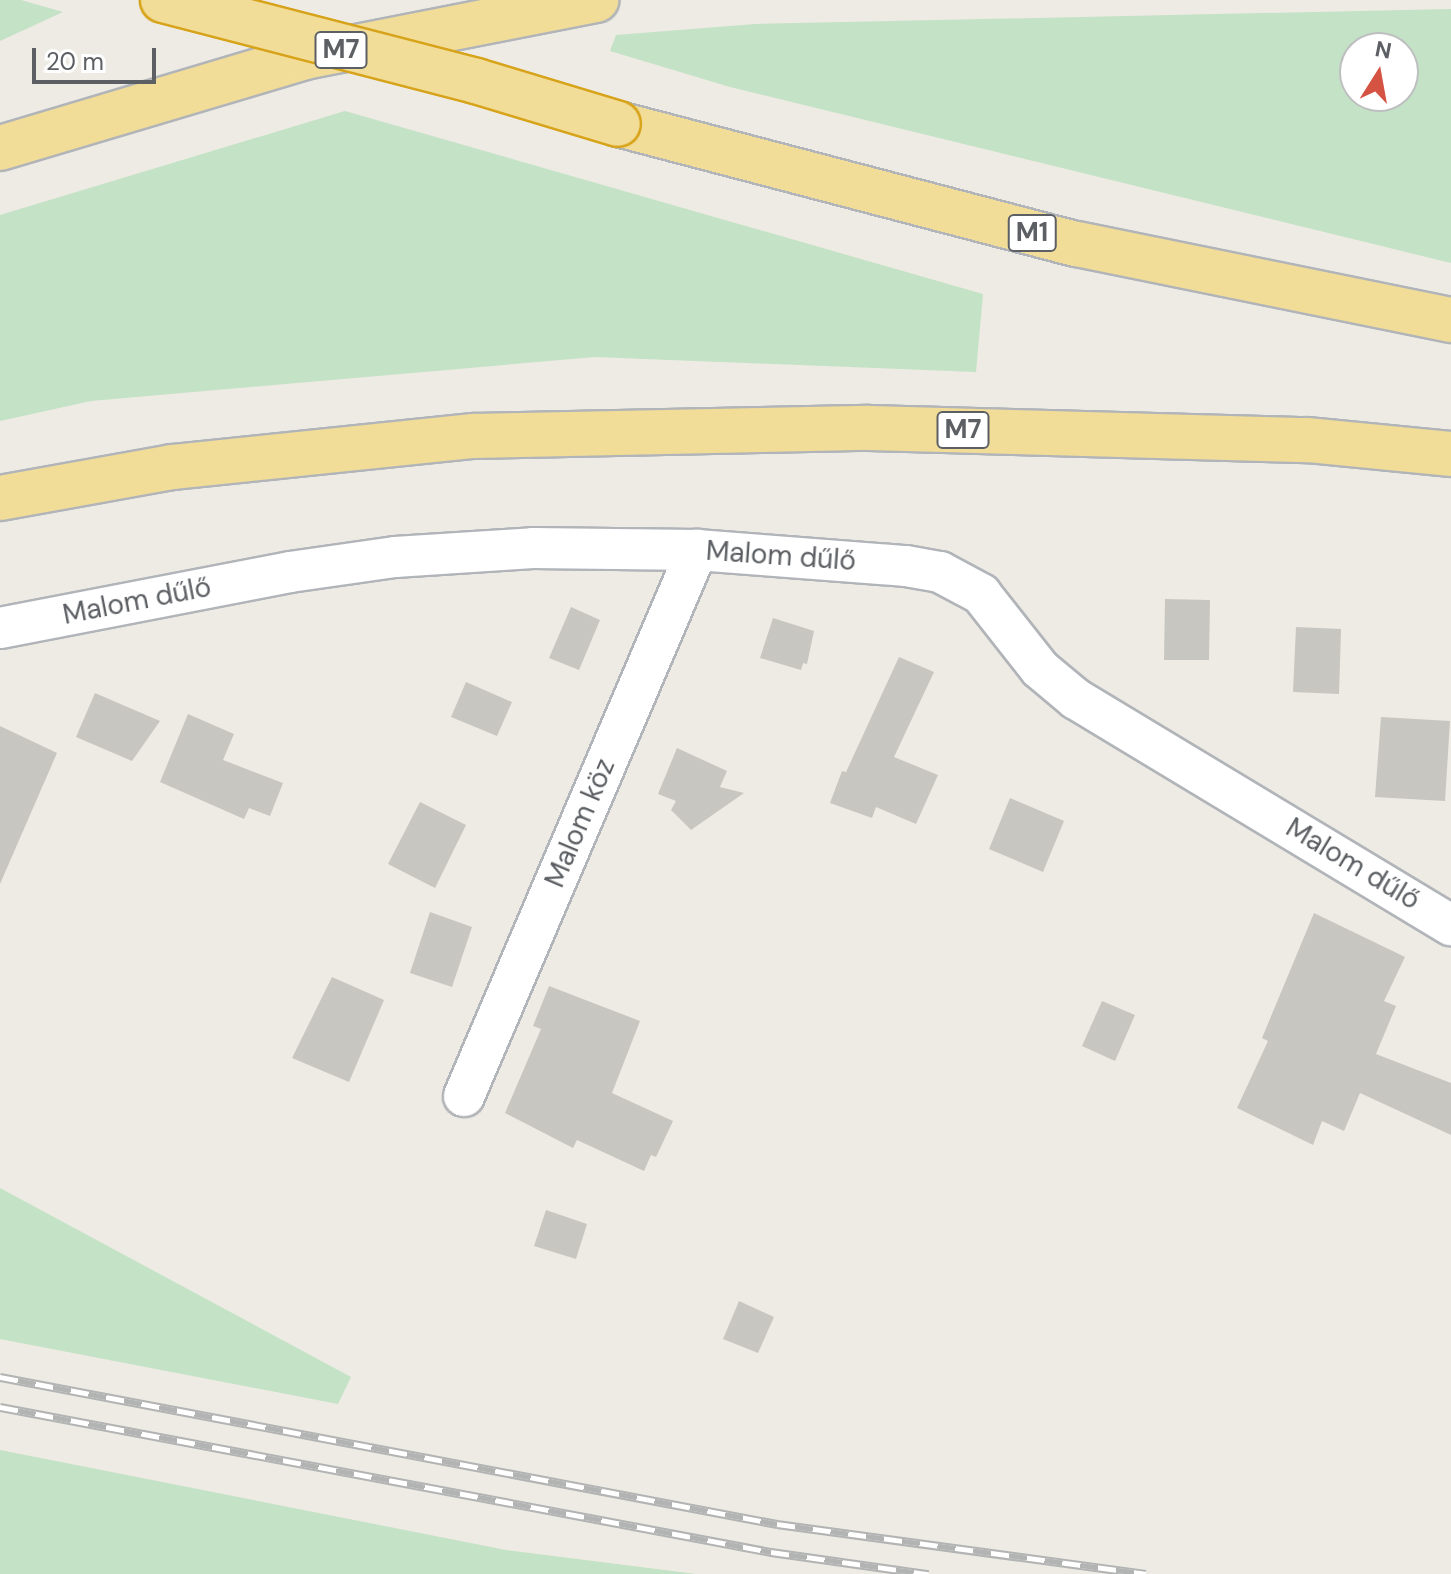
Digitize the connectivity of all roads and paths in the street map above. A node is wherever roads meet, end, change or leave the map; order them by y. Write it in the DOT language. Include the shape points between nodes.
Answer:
graph roads {
  1 [pos="163,0"];
  2 [pos="596,0"];
  3 [pos="0,148"];
  4 [pos="1451,320"];
  5 [pos="1451,454"];
  6 [pos="0,498"];
  7 [pos="697,550"];
  8 [pos="0,628"];
  9 [pos="1451,925"];
  10 [pos="464,1096"];
  1 -- 4 [label="highway, M1, bridge" via="1077,244"];
  2 -- 3 [label="highway, M7" via="305,57"];
  5 -- 6 [label="highway, M7" via="1308,440 869,428 473,436 172,467"];
  7 -- 8 [label="street, Malom dűlő" via="533,548 395,557"];
  7 -- 9 [label="street, Malom dűlő" via="906,566 953,576 981,594 1040,669 1076,699"];
  7 -- 10 [label="street, Malom köz"];
}
